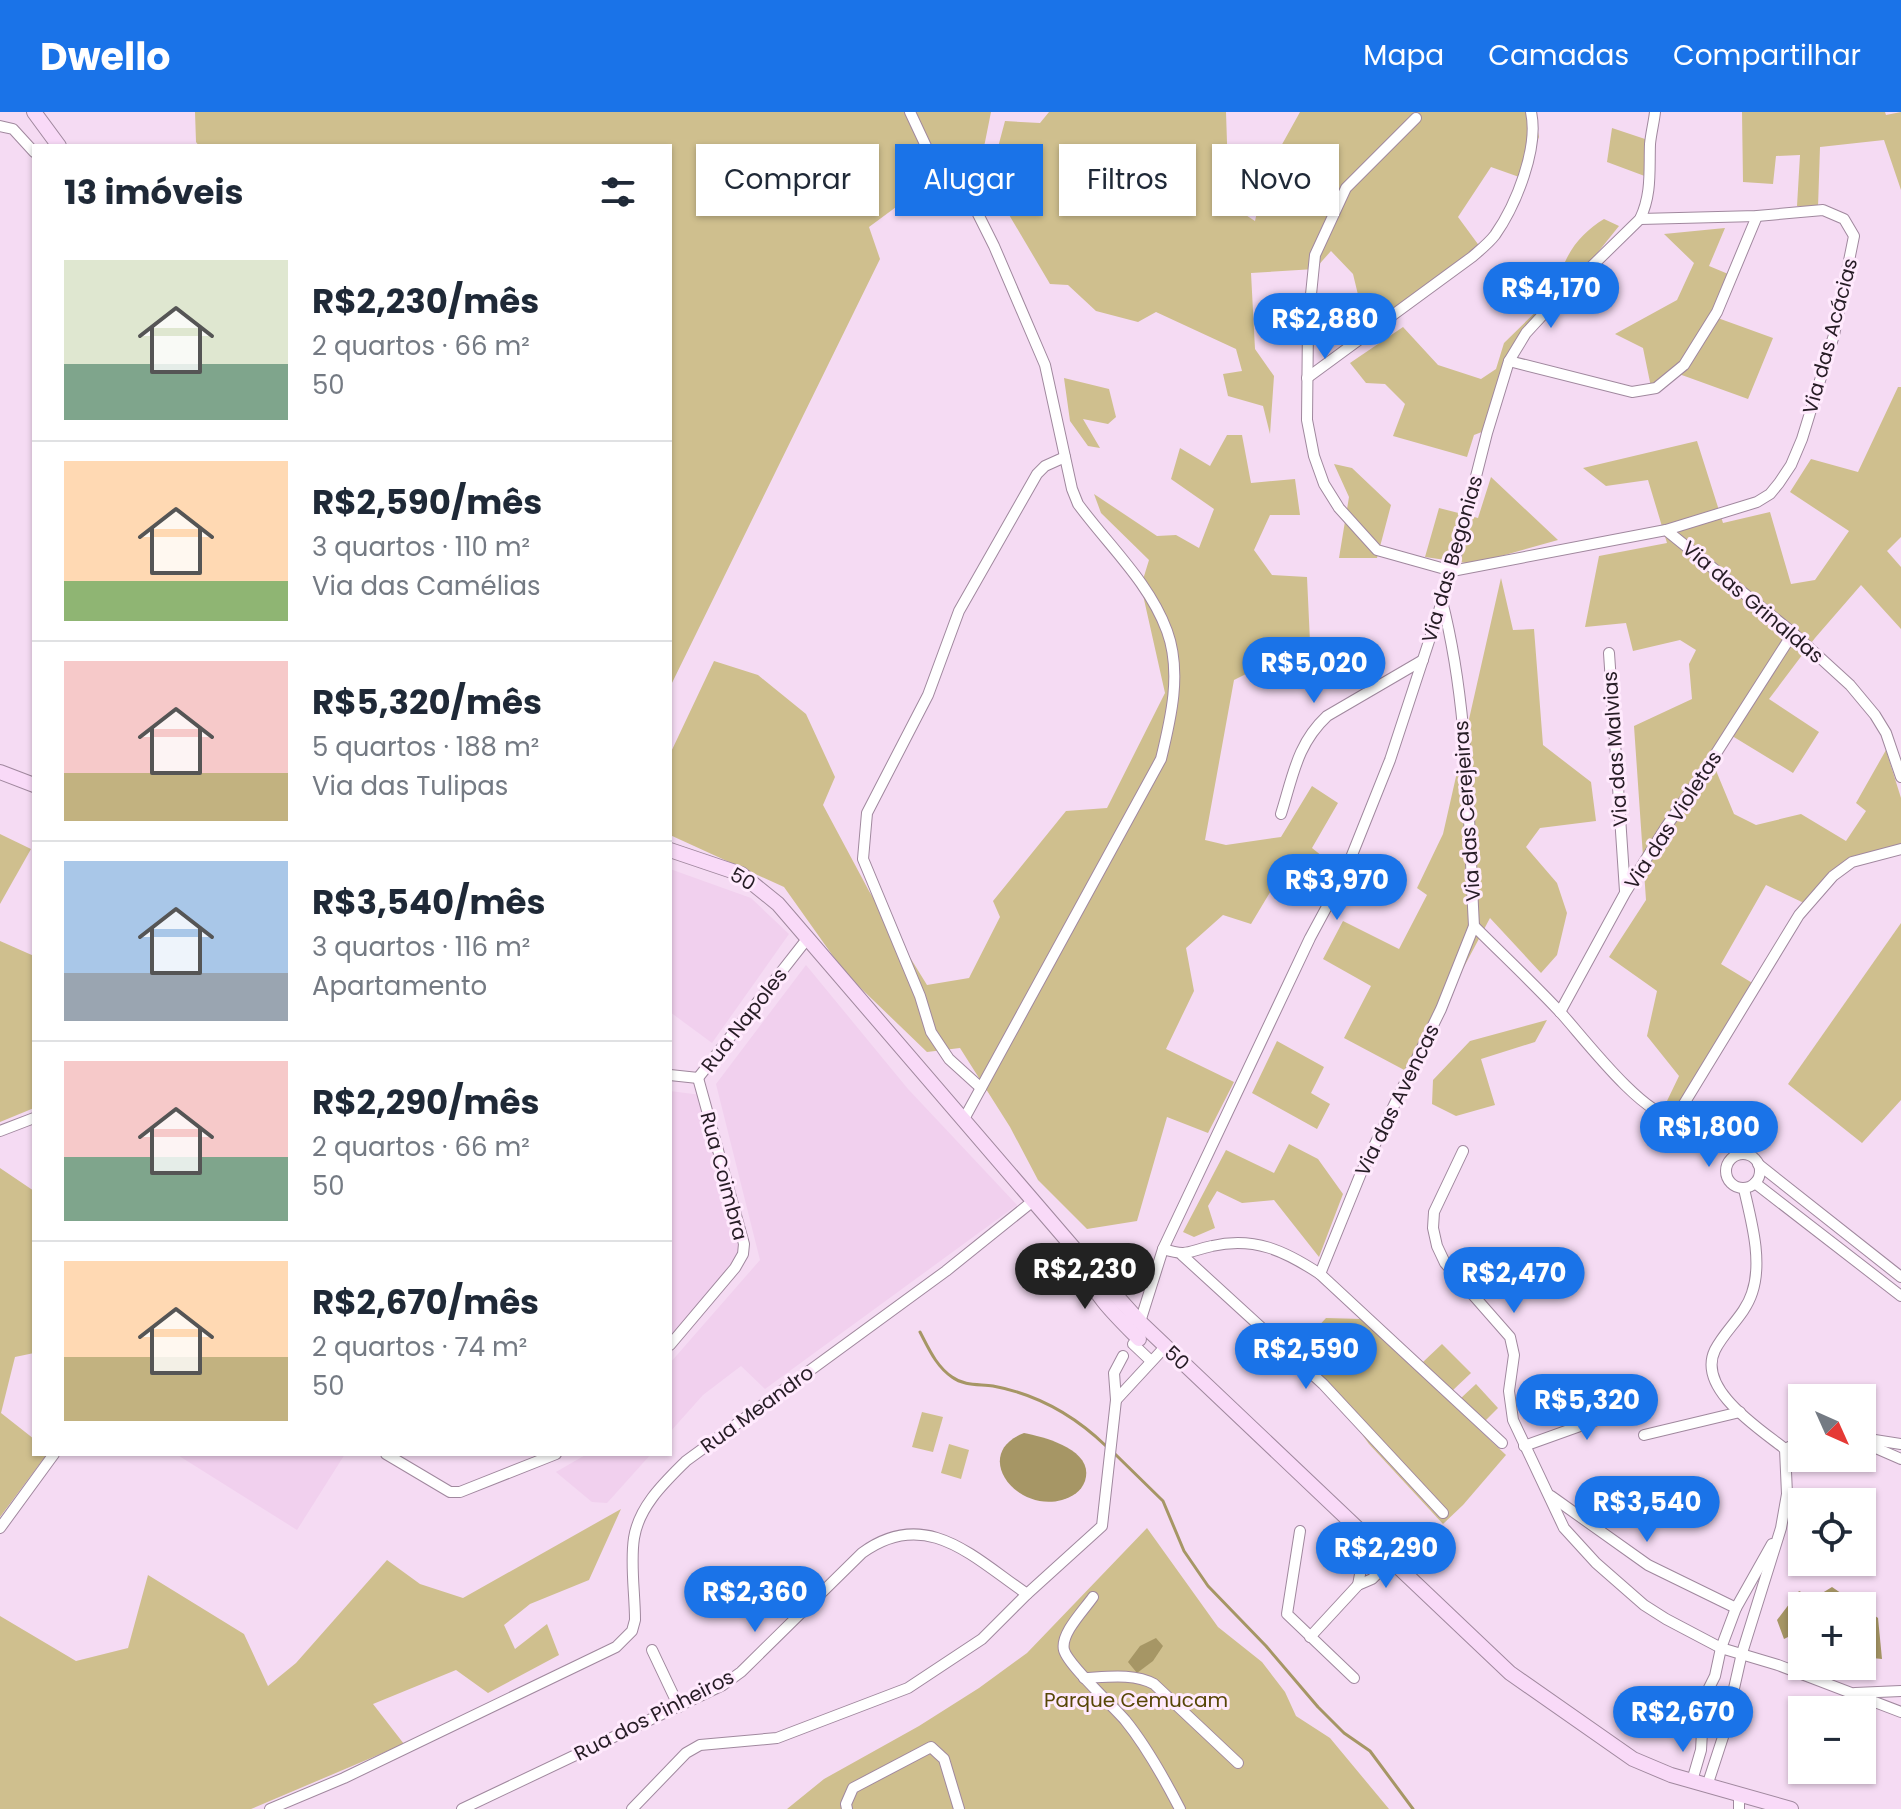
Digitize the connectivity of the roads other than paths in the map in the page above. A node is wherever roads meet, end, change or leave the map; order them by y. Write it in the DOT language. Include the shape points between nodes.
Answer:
graph roads {
  1 [pos="34,112"];
  2 [pos="910,112"];
  3 [pos="1531,112"];
  4 [pos="1655,112"];
  5 [pos="1416,118"];
  6 [pos="0,126"];
  7 [pos="58,144"];
  8 [pos="32,150"];
  9 [pos="1757,216"];
  10 [pos="1640,219"];
  11 [pos="1509,361"];
  12 [pos="1307,378"];
  13 [pos="1065,457"];
  14 [pos="1666,530"];
  15 [pos="1452,571"];
  16 [pos="1442,599"];
  17 [pos="1793,633"];
  18 [pos="1609,653"];
  19 [pos="1423,660"];
  20 [pos="0,772"];
  21 [pos="1901,777"];
  22 [pos="32,784"];
  23 [pos="1281,814"];
  24 [pos="1901,849"];
  25 [pos="672,851"];
  26 [pos="1625,893"];
  27 [pos="1474,926"];
  28 [pos="807,939"];
  29 [pos="1560,1012"];
  30 [pos="672,1075"];
  31 [pos="698,1078"];
  32 [pos="981,1088"];
  33 [pos="32,1119"];
  34 [pos="964,1119"];
  35 [pos="0,1131"];
  36 [pos="1463,1151"];
  37 [pos="1758,1164"];
  38 [pos="1755,1183"];
  39 [pos="1744,1189"];
  40 [pos="1033,1201"];
  41 [pos="1163,1249"];
  42 [pos="1182,1255"];
  43 [pos="1320,1274"];
  44 [pos="1901,1277"];
  45 [pos="1901,1296"];
  46 [pos="1135,1340"];
  47 [pos="672,1343"];
  48 [pos="1165,1347"];
  49 [pos="1151,1361"];
  50 [pos="1613,1398"];
  51 [pos="1116,1400"];
  52 [pos="1740,1412"];
  53 [pos="1644,1435"];
  54 [pos="1876,1441"];
  55 [pos="1502,1443"];
  56 [pos="1901,1444"];
  57 [pos="1524,1446"];
  58 [pos="1876,1447"];
  59 [pos="1788,1448"];
  60 [pos="1785,1449"];
  61 [pos="53,1456"];
  62 [pos="389,1456"];
  63 [pos="551,1456"];
  64 [pos="1901,1459"];
  65 [pos="1550,1494"];
  66 [pos="1443,1513"];
  67 [pos="0,1528"];
  68 [pos="1781,1528"];
  69 [pos="1300,1531"];
  70 [pos="1379,1547"];
  71 [pos="1392,1559"];
  72 [pos="1358,1585"];
  73 [pos="1027,1594"];
  74 [pos="1093,1597"];
  75 [pos="1736,1608"];
  76 [pos="1310,1637"];
  77 [pos="1721,1648"];
  78 [pos="652,1650"];
  79 [pos="1742,1653"];
  80 [pos="1084,1678"];
  81 [pos="1354,1678"];
  82 [pos="1901,1691"];
  83 [pos="1849,1693"];
  84 [pos="679,1707"];
  85 [pos="1901,1712"];
  86 [pos="1702,1732"];
  87 [pos="1723,1737"];
  88 [pos="1238,1763"];
  89 [pos="1692,1781"];
  90 [pos="1707,1786"];
  91 [pos="1739,1802"];
  92 [pos="270,1809"];
  93 [pos="462,1809"];
  94 [pos="632,1809"];
  95 [pos="847,1809"];
  96 [pos="959,1809"];
  97 [pos="1180,1809"];
  98 [pos="1791,1809"];
  1 -- 7 [label="main road"];
  2 -- 13 [label="street" via="932,159 953,173 994,246 1045,365"];
  3 -- 12 [label="street" via="1534,138 1526,167 1493,238"];
  4 -- 10 [label="street" via="1650,185"];
  5 -- 12 [label="street" via="1346,188 1315,255"];
  6 -- 8 [label="street" via="13,129"];
  9 -- 10 [label="street, Via das Acácias"];
  9 -- 11 [label="street" via="1717,312 1684,365 1656,388 1632,392"];
  9 -- 14 [label="street, Via das Acácias" via="1823,210 1849,225 1854,245 1834,335 1802,439 1770,494"];
  10 -- 11 [label="street, Via das Begonias" via="1549,308"];
  11 -- 15 [label="street, Via das Begonias"];
  12 -- 15 [label="street" via="1314,456 1339,508 1377,550"];
  13 -- 32 [label="street" via="1078,504 1141,584 1167,631 1174,675 1172,716 1161,759"];
  13 -- 32 [label="street" via="1037,474 959,611 928,695 865,826 863,859 931,1032 949,1059"];
  14 -- 15 [label="street, Via das Grinaldas"];
  14 -- 17 [label="street, Via das Grinaldas"];
  15 -- 16 [label="street, Via das Begonias"];
  16 -- 19 [label="street, Via das Begonias"];
  16 -- 27 [label="street, Via das Cerejeiras" via="1462,732"];
  17 -- 21 [label="street, Via das Grinaldas" via="1863,699 1886,733"];
  17 -- 26 [label="street, Via das Violetas"];
  18 -- 26 [label="street, Via das Malvias"];
  19 -- 23 [label="street" via="1314,728 1300,750"];
  19 -- 41 [label="street, Via das Begonias" via="1344,875"];
  20 -- 22 [label="main road"];
  24 -- 29 [label="street, Via das Cerejeiras" via="1852,862 1799,915 1676,1114 1668,1117 1631,1091"];
  25 -- 28 [label="main road, 50" via="741,874 778,904"];
  26 -- 29 [label="street, Via das Violetas"];
  27 -- 29 [label="street, Via das Cerejeiras"];
  27 -- 43 [label="street, Via das Avencas"];
  28 -- 31 [label="street, Rua Napoles"];
  28 -- 34 [label="main road, 50"];
  30 -- 31 [label="street, Rua Napoles"];
  31 -- 47 [label="street, Rua Coimbra" via="744,1244 735,1268"];
  32 -- 34 [label="street"];
  33 -- 35 [label="street"];
  34 -- 40 [label="main road, 50"];
  36 -- 57 [label="street" via="1434,1212 1433,1228 1445,1263 1510,1337 1510,1406"];
  37 -- 38 [label="street"];
  37 -- 39 [label="street" via="1744,1154 1729,1161 1727,1178"];
  37 -- 44 [label="street"];
  38 -- 39 [label="street"];
  38 -- 45 [label="street"];
  39 -- 52 [label="street" via="1752,1222 1755,1282 1714,1352 1712,1365 1721,1393"];
  40 -- 46 [label="main road, 50" via="1078,1253"];
  40 -- 92 [label="street, Rua Meandro" via="666,1481 634,1536 635,1620 616,1647"];
  41 -- 42 [label="street"];
  41 -- 46 [label="street, Via das Begonias"];
  42 -- 43 [label="street" via="1256,1242"];
  42 -- 66 [label="street" via="1323,1384"];
  43 -- 55 [label="street"];
  46 -- 48 [label="main road, 50"];
  46 -- 49 [label="street"];
  46 -- 51 [label="street" via="1114,1373"];
  48 -- 49 [label="street"];
  48 -- 70 [label="main road, 50"];
  49 -- 51 [label="street"];
  50 -- 57 [label="street" via="1605,1417"];
  51 -- 73 [label="street" via="1102,1526"];
  52 -- 53 [label="street"];
  52 -- 60 [label="street"];
  54 -- 56 [label="street"];
  57 -- 65 [label="street"];
  58 -- 64 [label="street"];
  59 -- 60 [label="street"];
  60 -- 68 [label="street" via="1788,1473"];
  61 -- 67 [label="street"];
  62 -- 63 [label="street" via="450,1492"];
  65 -- 75 [label="street" via="1648,1565"];
  65 -- 77 [label="street" via="1564,1528 1606,1572 1644,1605"];
  68 -- 75 [label="street"];
  68 -- 79 [label="street"];
  69 -- 76 [label="street" via="1286,1611"];
  70 -- 71 [label="main road, 50"];
  70 -- 72 [label="street" via="1361,1569"];
  71 -- 72 [label="street"];
  71 -- 89 [label="main road, 50" via="1510,1673 1633,1759"];
  72 -- 76 [label="street"];
  73 -- 84 [label="street, Rua dos Pinheiros" via="952,1543 921,1533 892,1537 862,1553 733,1678"];
  73 -- 94 [label="street" via="982,1639 908,1688 777,1738 700,1745"];
  74 -- 80 [label="street" via="1064,1643"];
  75 -- 77 [label="street"];
  76 -- 81 [label="street"];
  77 -- 79 [label="street"];
  77 -- 86 [label="street" via="1715,1676 1699,1708"];
  78 -- 84 [label="street"];
  79 -- 83 [label="street"];
  79 -- 87 [label="street"];
  80 -- 88 [label="street" via="1146,1679"];
  80 -- 97 [label="street" via="1141,1741"];
  82 -- 83 [label="street"];
  83 -- 85 [label="street"];
  84 -- 93 [label="street, Rua dos Pinheiros"];
  86 -- 87 [label="street"];
  86 -- 89 [label="street"];
  87 -- 90 [label="street"];
  89 -- 90 [label="main road, 50"];
  90 -- 91 [label="main road, 50"];
  91 -- 98 [label="main road, 50"];
  95 -- 96 [label="street" via="853,1788 931,1747 944,1759"];
}
